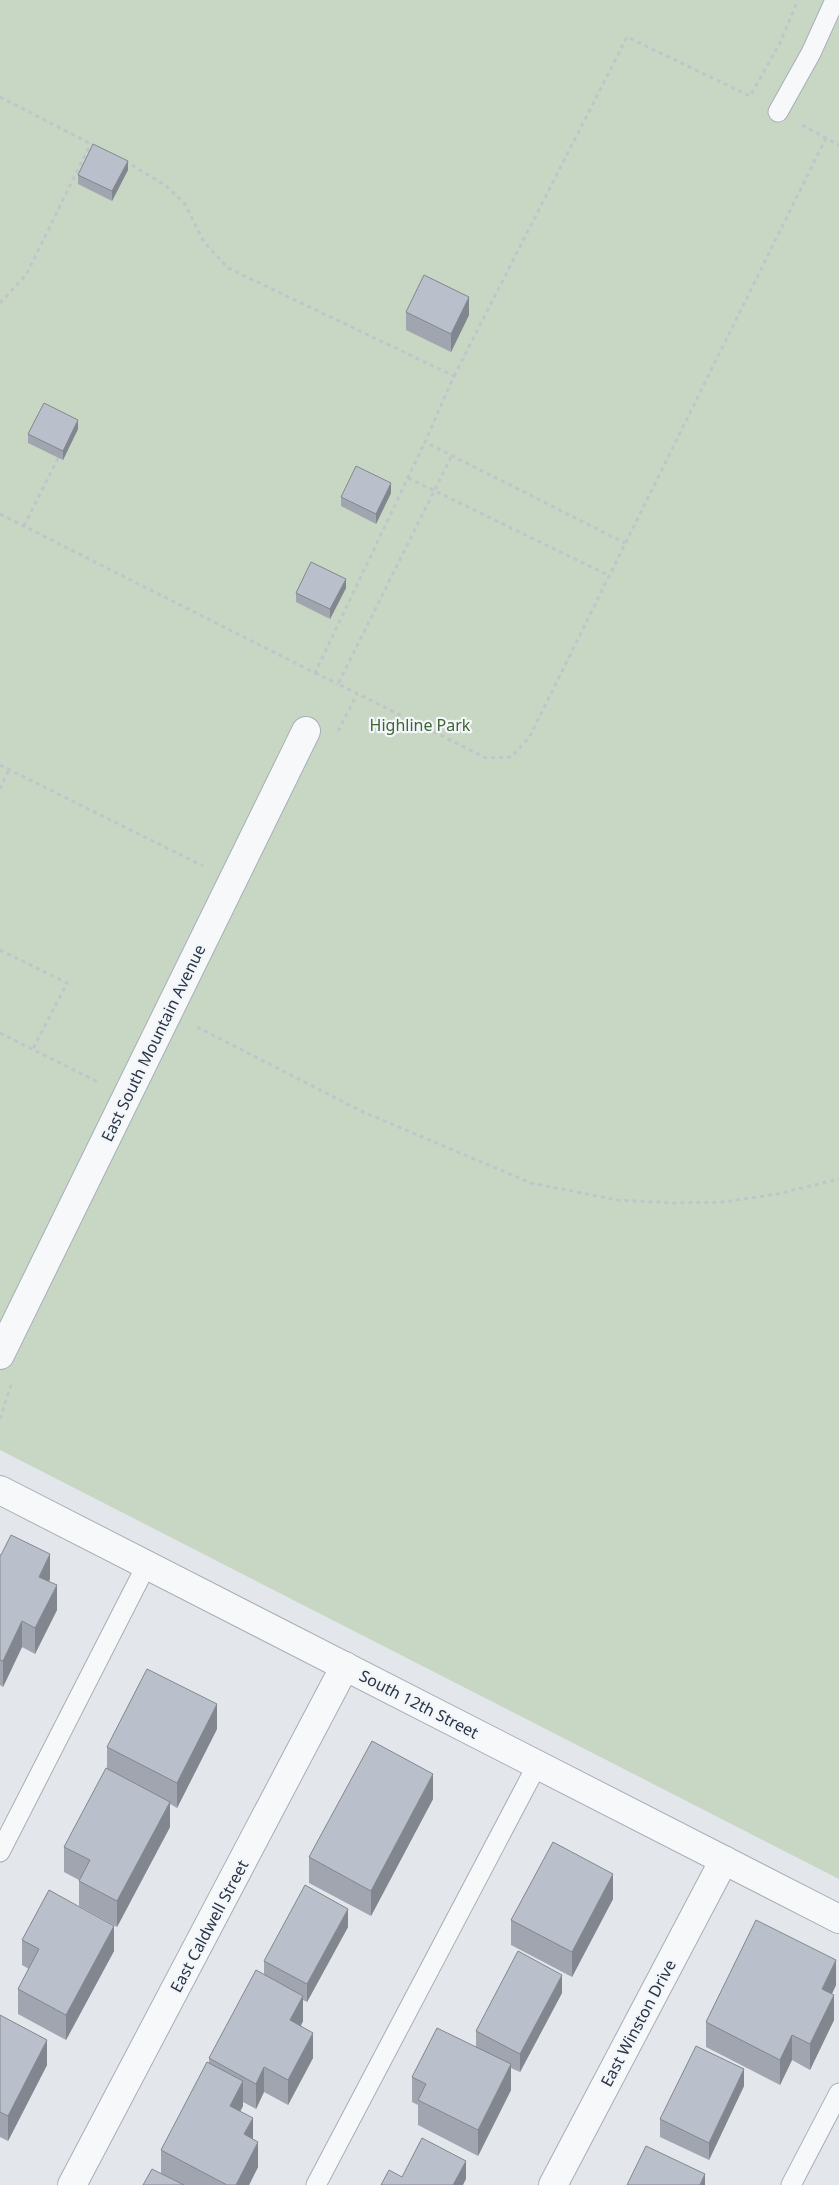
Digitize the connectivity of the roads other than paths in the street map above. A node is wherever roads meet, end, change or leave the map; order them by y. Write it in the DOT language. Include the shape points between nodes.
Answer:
graph roads {
  1 [pos="835,0"];
  2 [pos="778,112"];
  3 [pos="306,731"];
  4 [pos="0,1355"];
  5 [pos="0,1490"];
  6 [pos="147,1564"];
  7 [pos="345,1666"];
  8 [pos="538,1765"];
  9 [pos="0,1852"];
  10 [pos="724,1860"];
  11 [pos="839,1919"];
  12 [pos="839,2094"];
  13 [pos="72,2185"];
  14 [pos="316,2185"];
  15 [pos="553,2185"];
  16 [pos="791,2185"];
  1 -- 2 [label="lane" via="811,53"];
  3 -- 4 [label="street, East South Mountain Avenue"];
  5 -- 6 [label="street, South 12th Street"];
  6 -- 7 [label="street, South 12th Street"];
  6 -- 9 [label="lane"];
  7 -- 8 [label="street, South 12th Street"];
  7 -- 13 [label="street, East Caldwell Street"];
  8 -- 10 [label="street, South 12th Street"];
  8 -- 14 [label="lane"];
  10 -- 11 [label="street, South 12th Street"];
  10 -- 15 [label="street, East Winston Drive"];
  12 -- 16 [label="lane"];
}
